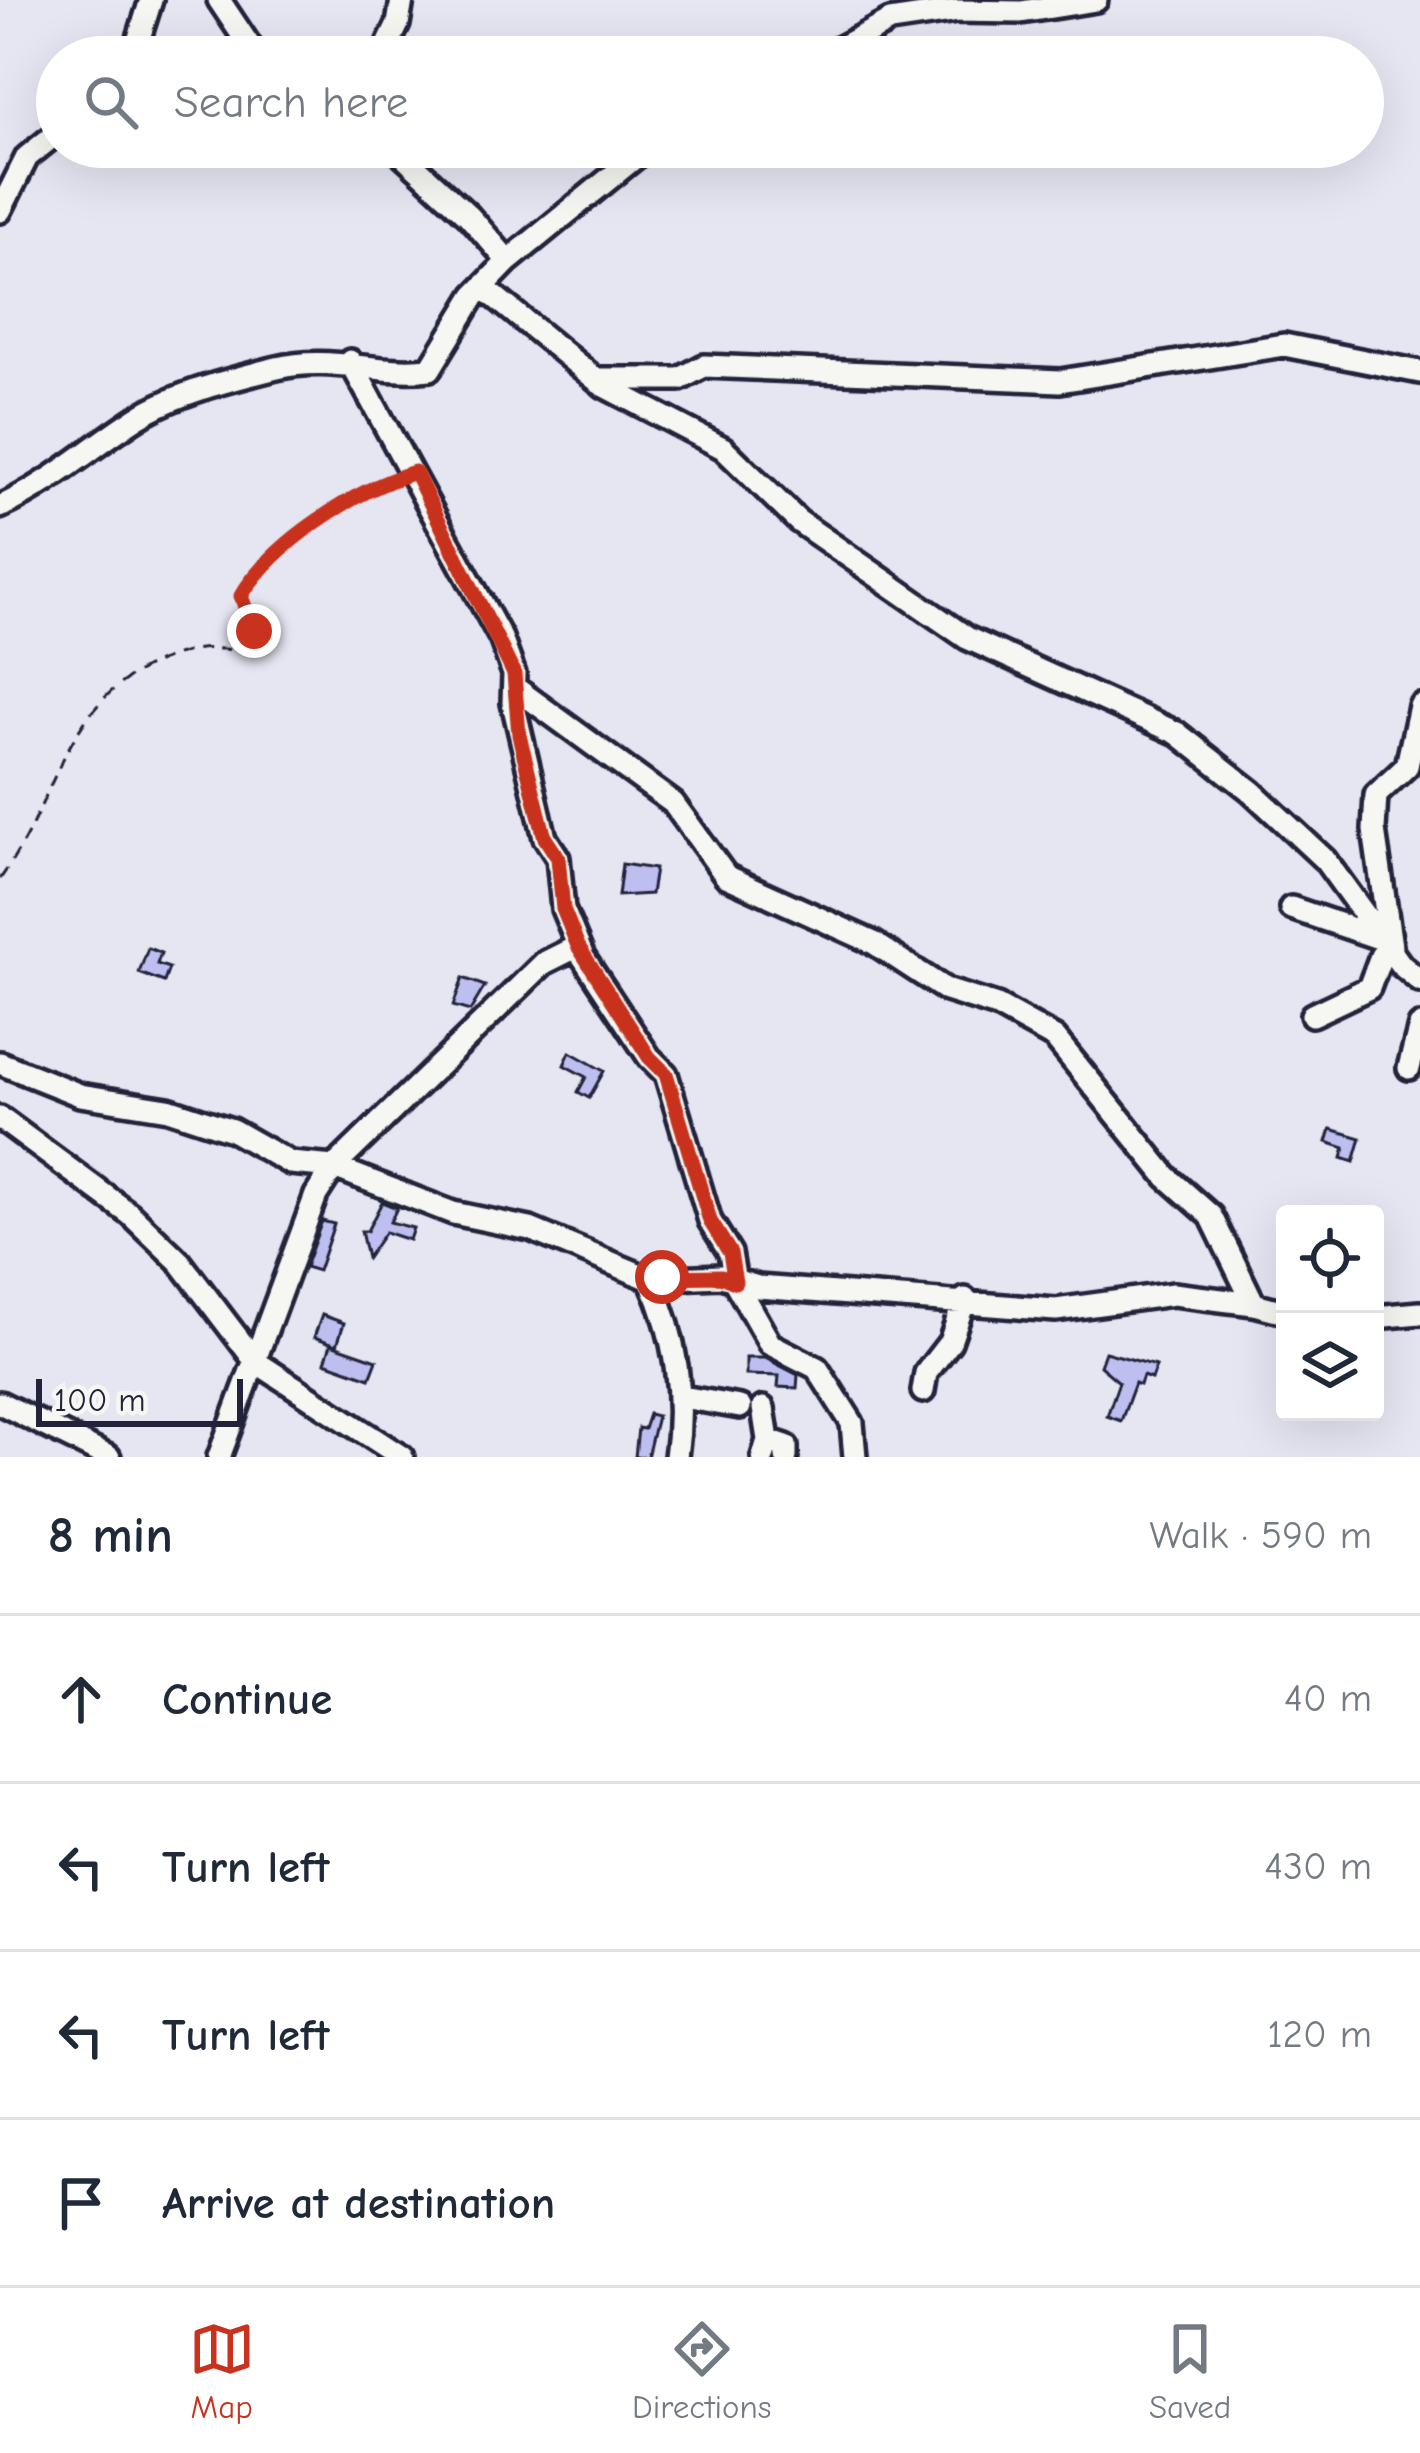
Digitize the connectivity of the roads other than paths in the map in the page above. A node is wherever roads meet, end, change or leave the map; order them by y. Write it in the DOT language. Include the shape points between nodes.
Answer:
graph roads {
  1 [pos="151,0"];
  2 [pos="220,0"];
  3 [pos="402,0"];
  4 [pos="1096,0"];
  5 [pos="982,6"];
  6 [pos="140,36"];
  7 [pos="243,36"];
  8 [pos="392,36"];
  9 [pos="862,36"];
  10 [pos="36,150"];
  11 [pos="417,168"];
  12 [pos="622,168"];
  13 [pos="0,211"];
  14 [pos="508,261"];
  15 [pos="483,287"];
  16 [pos="350,362"];
  17 [pos="1420,372"];
  18 [pos="595,379"];
  19 [pos="0,507"];
  20 [pos="514,687"];
  21 [pos="1420,706"];
  22 [pos="1291,908"];
  23 [pos="578,946"];
  24 [pos="1388,946"];
  25 [pos="1420,980"];
  26 [pos="1312,1015"];
  27 [pos="1420,1026"];
  28 [pos="0,1064"];
  29 [pos="1408,1068"];
  30 [pos="0,1118"];
  31 [pos="334,1167"];
  32 [pos="650,1280"];
  33 [pos="735,1282"];
  34 [pos="965,1299"];
  35 [pos="1254,1304"];
  36 [pos="1276,1310"];
  37 [pos="1420,1313"];
  38 [pos="1384,1316"];
  39 [pos="256,1362"];
  40 [pos="922,1390"];
  41 [pos="682,1397"];
  42 [pos="0,1403"];
  43 [pos="765,1449"];
  44 [pos="683,1456"];
  45 [pos="109,1457"];
  46 [pos="219,1457"];
  47 [pos="402,1457"];
  48 [pos="786,1457"];
  49 [pos="855,1457"];
  1 -- 6 [label="street"];
  2 -- 7 [label="street"];
  3 -- 8 [label="street"];
  4 -- 5 [label="street" via="1021,12"];
  5 -- 9 [label="street" via="890,21"];
  10 -- 13 [label="street"];
  11 -- 14 [label="street"];
  12 -- 14 [label="street"];
  14 -- 15 [label="street"];
  15 -- 16 [label="street" via="430,369 383,373"];
  15 -- 18 [label="street"];
  16 -- 19 [label="street" via="278,368 167,403"];
  16 -- 20 [label="street" via="501,638"];
  17 -- 18 [label="street" via="1284,345 1060,381 704,366 680,379"];
  18 -- 24 [label="street" via="723,448 799,521 967,638 1177,733 1324,860"];
  20 -- 23 [label="street" via="528,772"];
  20 -- 35 [label="street" via="673,802 726,876 1055,1038 1168,1177 1210,1216"];
  21 -- 24 [label="street" via="1407,766 1376,795"];
  22 -- 24 [label="street"];
  23 -- 31 [label="street" via="544,963"];
  23 -- 33 [label="street" via="666,1074"];
  24 -- 25 [label="street"];
  24 -- 26 [label="street" via="1369,988"];
  27 -- 29 [label="street"];
  28 -- 31 [label="street" via="80,1095 168,1109 232,1130 290,1163"];
  30 -- 39 [label="street" via="164,1246"];
  31 -- 32 [label="street" via="453,1213 530,1229"];
  31 -- 39 [label="street" via="316,1195"];
  32 -- 33 [label="street"];
  32 -- 41 [label="street"];
  33 -- 34 [label="street"];
  33 -- 49 [label="street" via="770,1344 817,1368 852,1423"];
  34 -- 35 [label="street" via="1056,1310 1173,1294"];
  34 -- 40 [label="street"];
  35 -- 36 [label="street"];
  37 -- 38 [label="street"];
  39 -- 46 [label="street"];
  39 -- 47 [label="street"];
  41 -- 43 [label="street" via="752,1407"];
  41 -- 44 [label="street"];
  42 -- 45 [label="street"];
  43 -- 48 [label="street" via="786,1445"];
}
